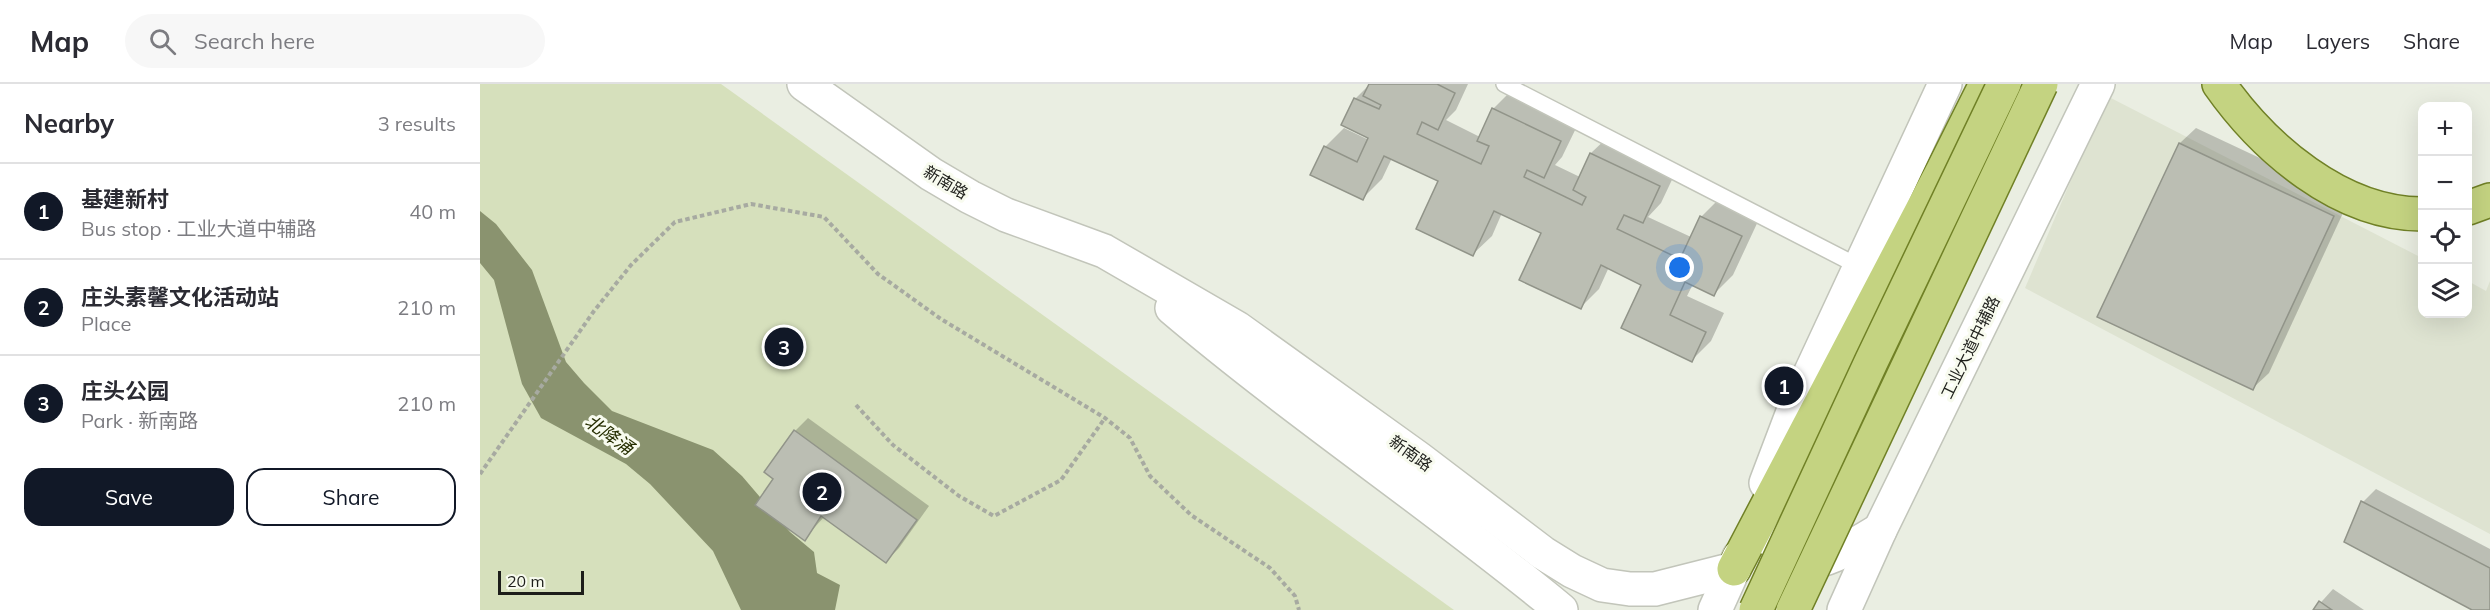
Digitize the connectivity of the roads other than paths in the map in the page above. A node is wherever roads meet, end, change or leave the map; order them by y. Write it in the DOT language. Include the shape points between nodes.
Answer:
graph roads {
  1 [pos="804,84"];
  2 [pos="1504,84"];
  3 [pos="1945,84"];
  4 [pos="1986,84"];
  5 [pos="2004,84"];
  6 [pos="2041,84"];
  7 [pos="2072,84"];
  8 [pos="2098,84"];
  9 [pos="2219,84"];
  10 [pos="2071,139"];
  11 [pos="2490,200"];
  12 [pos="2472,207"];
  13 [pos="2418,214"];
  14 [pos="1104,251"];
  15 [pos="1860,267"];
  16 [pos="1783,440"];
  17 [pos="1785,474"];
  18 [pos="1880,530"];
  19 [pos="1734,569"];
  20 [pos="1561,610"];
  21 [pos="1715,610"];
  22 [pos="1756,610"];
  23 [pos="1793,610"];
  24 [pos="1844,610"];
  1 -- 14 [label="street, 新南路" via="970,197 1006,215"];
  2 -- 15 [label="lane"];
  3 -- 15 [label="street"];
  4 -- 17 [label="main road"];
  5 -- 22 [label="main road, bridge"];
  6 -- 23 [label="main road, bridge"];
  7 -- 10 [label="street"];
  8 -- 10 [label="street, 工业大道中辅路"];
  9 -- 13 [label="main road" via="2253,127 2323,182 2368,205"];
  10 -- 18 [label="street, 工业大道中辅路"];
  11 -- 12 [label="main road"];
  14 -- 19 [label="street, 新南路" via="1237,328 1572,571 1602,585 1655,589"];
  14 -- 20 [label="street, 新南路" via="1238,363"];
  15 -- 16 [label="street"];
  16 -- 17 [label="street"];
  16 -- 19 [label="street"];
  17 -- 18 [label="street" via="1775,515 1775,544 1792,558 1803,562 1829,558"];
  17 -- 19 [label="main road"];
  18 -- 24 [label="street, 工业大道中辅路"];
  19 -- 21 [label="street"];
}
